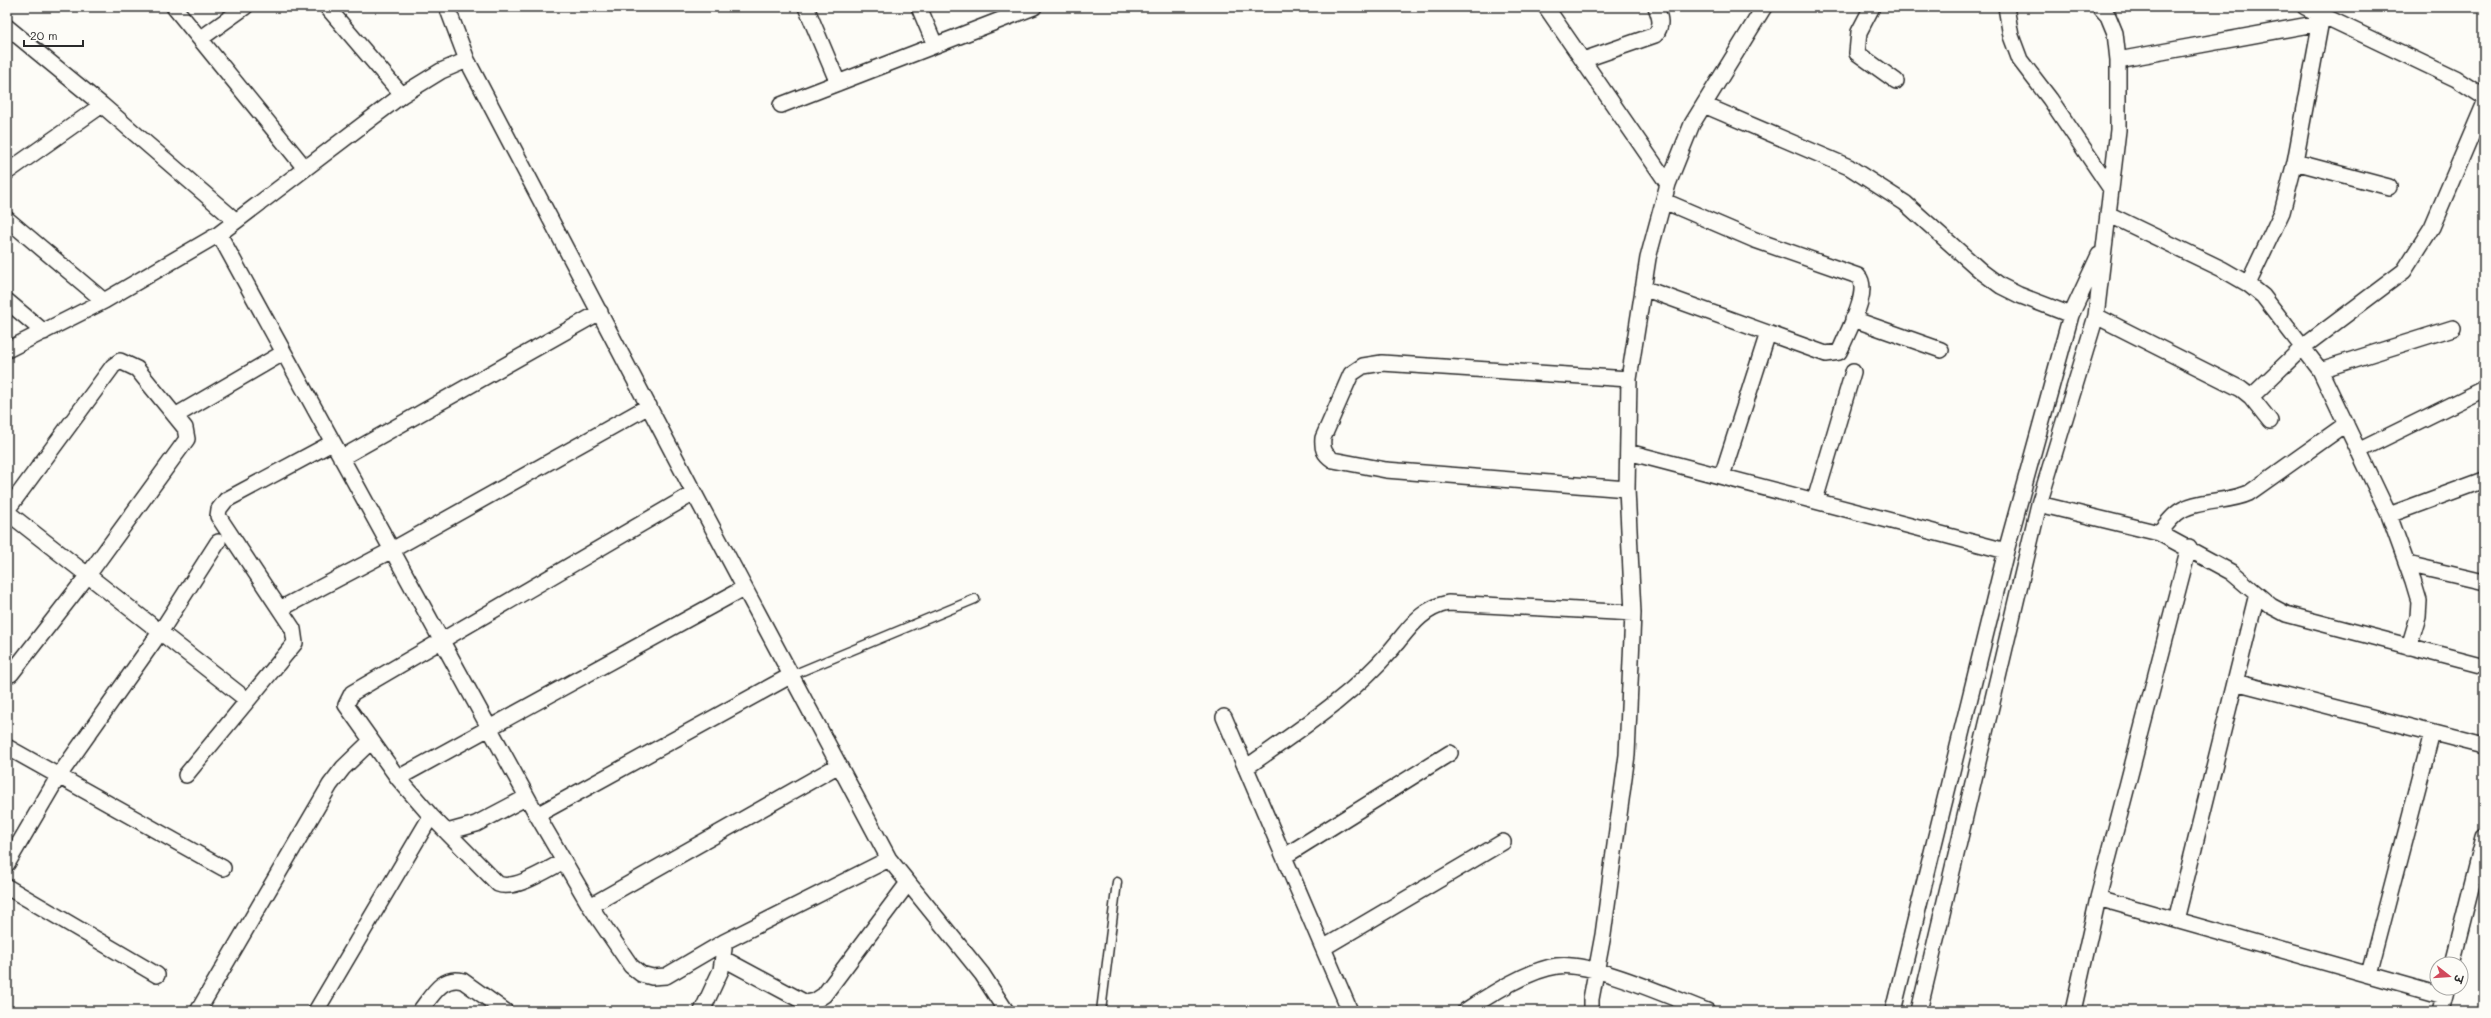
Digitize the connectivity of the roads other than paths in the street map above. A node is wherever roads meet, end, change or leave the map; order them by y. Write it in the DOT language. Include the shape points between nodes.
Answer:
graph roads {
  1 [pos="174,7"];
  2 [pos="245,7"];
  3 [pos="327,7"];
  4 [pos="806,7"];
  5 [pos="919,7"];
  6 [pos="1034,7"];
  7 [pos="1546,7"];
  8 [pos="1656,7"];
  9 [pos="1764,7"];
  10 [pos="1872,7"];
  11 [pos="2006,7"];
  12 [pos="2100,7"];
  13 [pos="2305,7"];
  14 [pos="451,9"];
  15 [pos="2321,19"];
  16 [pos="7,28"];
  17 [pos="200,40"];
  18 [pos="935,45"];
  19 [pos="467,60"];
  20 [pos="1583,60"];
  21 [pos="2118,60"];
  22 [pos="1896,81"];
  23 [pos="838,83"];
  24 [pos="402,95"];
  25 [pos="2484,97"];
  26 [pos="102,105"];
  27 [pos="781,105"];
  28 [pos="1704,105"];
  29 [pos="2484,105"];
  30 [pos="2295,162"];
  31 [pos="305,168"];
  32 [pos="7,172"];
  33 [pos="1668,184"];
  34 [pos="2389,187"];
  35 [pos="2111,189"];
  36 [pos="1664,201"];
  37 [pos="2108,214"];
  38 [pos="7,219"];
  39 [pos="236,221"];
  40 [pos="219,234"];
  41 [pos="2105,244"];
  42 [pos="2248,284"];
  43 [pos="1643,288"];
  44 [pos="7,301"];
  45 [pos="104,301"];
  46 [pos="600,312"];
  47 [pos="2070,315"];
  48 [pos="2096,316"];
  49 [pos="1853,319"];
  50 [pos="2453,328"];
  51 [pos="44,332"];
  52 [pos="1768,333"];
  53 [pos="2303,347"];
  54 [pos="7,350"];
  55 [pos="1942,350"];
  56 [pos="284,353"];
  57 [pos="2320,370"];
  58 [pos="1853,372"];
  59 [pos="1629,379"];
  60 [pos="2484,389"];
  61 [pos="2251,397"];
  62 [pos="649,406"];
  63 [pos="175,416"];
  64 [pos="2270,421"];
  65 [pos="2346,424"];
  66 [pos="332,443"];
  67 [pos="2358,450"];
  68 [pos="1628,452"];
  69 [pos="341,458"];
  70 [pos="1722,476"];
  71 [pos="2484,480"];
  72 [pos="1627,489"];
  73 [pos="694,493"];
  74 [pos="1815,500"];
  75 [pos="2039,504"];
  76 [pos="7,511"];
  77 [pos="2389,515"];
  78 [pos="2159,532"];
  79 [pos="218,542"];
  80 [pos="2189,547"];
  81 [pos="390,550"];
  82 [pos="2006,551"];
  83 [pos="2407,564"];
  84 [pos="88,575"];
  85 [pos="2484,582"];
  86 [pos="744,588"];
  87 [pos="2257,594"];
  88 [pos="975,598"];
  89 [pos="280,609"];
  90 [pos="1633,613"];
  91 [pos="161,631"];
  92 [pos="441,642"];
  93 [pos="2409,647"];
  94 [pos="2484,666"];
  95 [pos="11,674"];
  96 [pos="790,676"];
  97 [pos="2235,682"];
  98 [pos="247,700"];
  99 [pos="1224,717"];
  100 [pos="488,726"];
  101 [pos="2432,733"];
  102 [pos="371,741"];
  103 [pos="2484,746"];
  104 [pos="7,747"];
  105 [pos="1450,753"];
  106 [pos="839,765"];
  107 [pos="1247,767"];
  108 [pos="186,775"];
  109 [pos="58,777"];
  110 [pos="398,778"];
  111 [pos="527,797"];
  112 [pos="536,815"];
  113 [pos="431,816"];
  114 [pos="447,832"];
  115 [pos="2484,837"];
  116 [pos="1503,842"];
  117 [pos="1285,856"];
  118 [pos="890,859"];
  119 [pos="564,860"];
  120 [pos="7,864"];
  121 [pos="223,868"];
  122 [pos="1117,882"];
  123 [pos="908,883"];
  124 [pos="7,887"];
  125 [pos="2098,898"];
  126 [pos="590,906"];
  127 [pos="2176,920"];
  128 [pos="724,942"];
  129 [pos="1323,948"];
  130 [pos="2454,956"];
  131 [pos="724,959"];
  132 [pos="1596,970"];
  133 [pos="2369,974"];
  134 [pos="157,975"];
  135 [pos="2429,988"];
  136 [pos="2444,996"];
  137 [pos="1468,1010"];
  138 [pos="198,1011"];
  139 [pos="316,1011"];
  140 [pos="420,1011"];
  141 [pos="505,1011"];
  142 [pos="702,1011"];
  143 [pos="1006,1011"];
  144 [pos="1101,1011"];
  145 [pos="1350,1011"];
  146 [pos="1591,1011"];
  147 [pos="1707,1011"];
  148 [pos="1893,1011"];
  149 [pos="1919,1011"];
  150 [pos="2073,1011"];
  151 [pos="2440,1011"];
  1 -- 17 [label="street"];
  2 -- 17 [label="street"];
  3 -- 24 [label="street"];
  4 -- 23 [label="street"];
  5 -- 18 [label="street"];
  6 -- 18 [label="street"];
  7 -- 20 [label="street"];
  8 -- 20 [label="street" via="1661,21 1660,30 1655,35"];
  9 -- 28 [label="street"];
  10 -- 22 [label="street" via="1859,32 1856,53"];
  11 -- 35 [label="street" via="2010,36 2020,60 2050,99"];
  12 -- 21 [label="street" via="2108,16 2115,33"];
  13 -- 15 [label="street"];
  14 -- 19 [label="street"];
  15 -- 21 [label="street"];
  15 -- 25 [label="street" via="2456,79"];
  15 -- 30 [label="street"];
  16 -- 26 [label="street"];
  17 -- 31 [label="street"];
  18 -- 23 [label="street"];
  19 -- 24 [label="street" via="441,71"];
  19 -- 46 [label="street"];
  20 -- 33 [label="street"];
  21 -- 35 [label="street" via="2118,130"];
  23 -- 27 [label="street"];
  24 -- 31 [label="street"];
  26 -- 32 [label="street"];
  26 -- 39 [label="street"];
  28 -- 33 [label="street" via="1692,124"];
  28 -- 47 [label="street" via="1849,167 1905,203 2001,286"];
  29 -- 53 [label="street" via="2432,227 2404,271"];
  30 -- 34 [label="street"];
  30 -- 42 [label="street" via="2282,212"];
  31 -- 39 [label="street"];
  33 -- 36 [label="street"];
  35 -- 37 [label="street"];
  36 -- 43 [label="street" via="1648,258"];
  36 -- 49 [label="street" via="1755,240 1858,276 1863,281 1864,292"];
  37 -- 41 [label="street"];
  37 -- 42 [label="street"];
  38 -- 45 [label="street"];
  39 -- 40 [label="street"];
  40 -- 45 [label="street"];
  40 -- 56 [label="street"];
  41 -- 47 [label="street"];
  41 -- 48 [label="street"];
  42 -- 53 [label="street" via="2262,296"];
  43 -- 52 [label="street"];
  43 -- 59 [label="street"];
  44 -- 51 [label="street"];
  45 -- 51 [label="street"];
  46 -- 62 [label="street"];
  46 -- 69 [label="street"];
  47 -- 82 [label="street"];
  48 -- 61 [label="street" via="2241,389"];
  48 -- 75 [label="street"];
  49 -- 52 [label="street" via="1839,352 1834,354 1826,354"];
  49 -- 55 [label="street"];
  50 -- 57 [label="street"];
  51 -- 54 [label="street"];
  52 -- 70 [label="street"];
  53 -- 57 [label="street"];
  53 -- 61 [label="street"];
  56 -- 63 [label="street"];
  56 -- 66 [label="street"];
  57 -- 65 [label="street"];
  58 -- 74 [label="street"];
  59 -- 68 [label="street"];
  59 -- 72 [label="street" via="1382,363 1363,366 1351,374 1323,438 1322,448 1333,460 1386,470"];
  60 -- 67 [label="street"];
  61 -- 64 [label="street"];
  62 -- 73 [label="street"];
  62 -- 81 [label="street"];
  63 -- 76 [label="street" via="137,369 120,361 113,366"];
  63 -- 84 [label="street" via="185,428 187,439"];
  65 -- 67 [label="street"];
  65 -- 78 [label="street" via="2249,493 2235,499 2188,507 2177,513"];
  66 -- 69 [label="street"];
  66 -- 89 [label="street" via="226,500 219,509 218,516"];
  67 -- 77 [label="street"];
  68 -- 70 [label="street"];
  68 -- 72 [label="street"];
  69 -- 81 [label="street"];
  70 -- 74 [label="street"];
  71 -- 77 [label="street"];
  72 -- 90 [label="street"];
  73 -- 86 [label="street"];
  73 -- 92 [label="street"];
  74 -- 82 [label="street"];
  75 -- 78 [label="street"];
  75 -- 149 [label="street"];
  76 -- 84 [label="street"];
  77 -- 83 [label="street"];
  78 -- 80 [label="street"];
  79 -- 91 [label="street"];
  80 -- 87 [label="street" via="2231,572"];
  80 -- 125 [label="street"];
  81 -- 89 [label="street"];
  81 -- 92 [label="street"];
  82 -- 148 [label="street"];
  83 -- 85 [label="street"];
  83 -- 93 [label="street" via="2419,601 2418,617"];
  84 -- 91 [label="street"];
  84 -- 95 [label="street"];
  86 -- 96 [label="street"];
  86 -- 100 [label="street"];
  87 -- 93 [label="street" via="2270,606 2286,614"];
  87 -- 97 [label="street"];
  88 -- 96 [label="lane"];
  89 -- 98 [label="street" via="293,628 295,643"];
  90 -- 107 [label="street" via="1448,603 1432,606 1419,616 1380,663 1355,688"];
  90 -- 132 [label="street" via="1627,754 1606,920"];
  91 -- 98 [label="street"];
  91 -- 109 [label="street"];
  92 -- 100 [label="street"];
  92 -- 102 [label="street" via="352,693 346,705"];
  93 -- 94 [label="street"];
  96 -- 106 [label="street"];
  96 -- 112 [label="street"];
  97 -- 101 [label="street"];
  97 -- 127 [label="street"];
  98 -- 108 [label="street"];
  99 -- 107 [label="street"];
  100 -- 110 [label="street"];
  100 -- 111 [label="street"];
  101 -- 103 [label="street"];
  101 -- 133 [label="street"];
  102 -- 110 [label="street"];
  102 -- 138 [label="street" via="343,768 330,785"];
  104 -- 109 [label="street"];
  105 -- 117 [label="street"];
  106 -- 118 [label="street"];
  106 -- 126 [label="street"];
  107 -- 117 [label="street"];
  109 -- 120 [label="street"];
  109 -- 121 [label="street"];
  110 -- 113 [label="street"];
  111 -- 112 [label="street"];
  111 -- 114 [label="street" via="476,824"];
  112 -- 119 [label="street"];
  113 -- 114 [label="street"];
  113 -- 139 [label="street"];
  114 -- 119 [label="street" via="498,884 504,887 516,885"];
  115 -- 130 [label="street"];
  116 -- 129 [label="street"];
  117 -- 129 [label="street"];
  118 -- 123 [label="street"];
  118 -- 128 [label="street"];
  119 -- 126 [label="street"];
  122 -- 144 [label="lane"];
  123 -- 131 [label="street" via="824,995 815,1001 806,1003"];
  123 -- 143 [label="street" via="982,974"];
  124 -- 134 [label="street"];
  125 -- 127 [label="street"];
  125 -- 150 [label="street"];
  126 -- 128 [label="street" via="631,966 641,974 652,977 666,976"];
  127 -- 133 [label="street"];
  128 -- 131 [label="street"];
  129 -- 145 [label="street"];
  131 -- 142 [label="street"];
  132 -- 137 [label="street" via="1576,966 1538,970"];
  132 -- 146 [label="street"];
  132 -- 147 [label="street"];
  133 -- 135 [label="street"];
  136 -- 151 [label="street"];
  140 -- 141 [label="street" via="439,987 455,978"];
}
